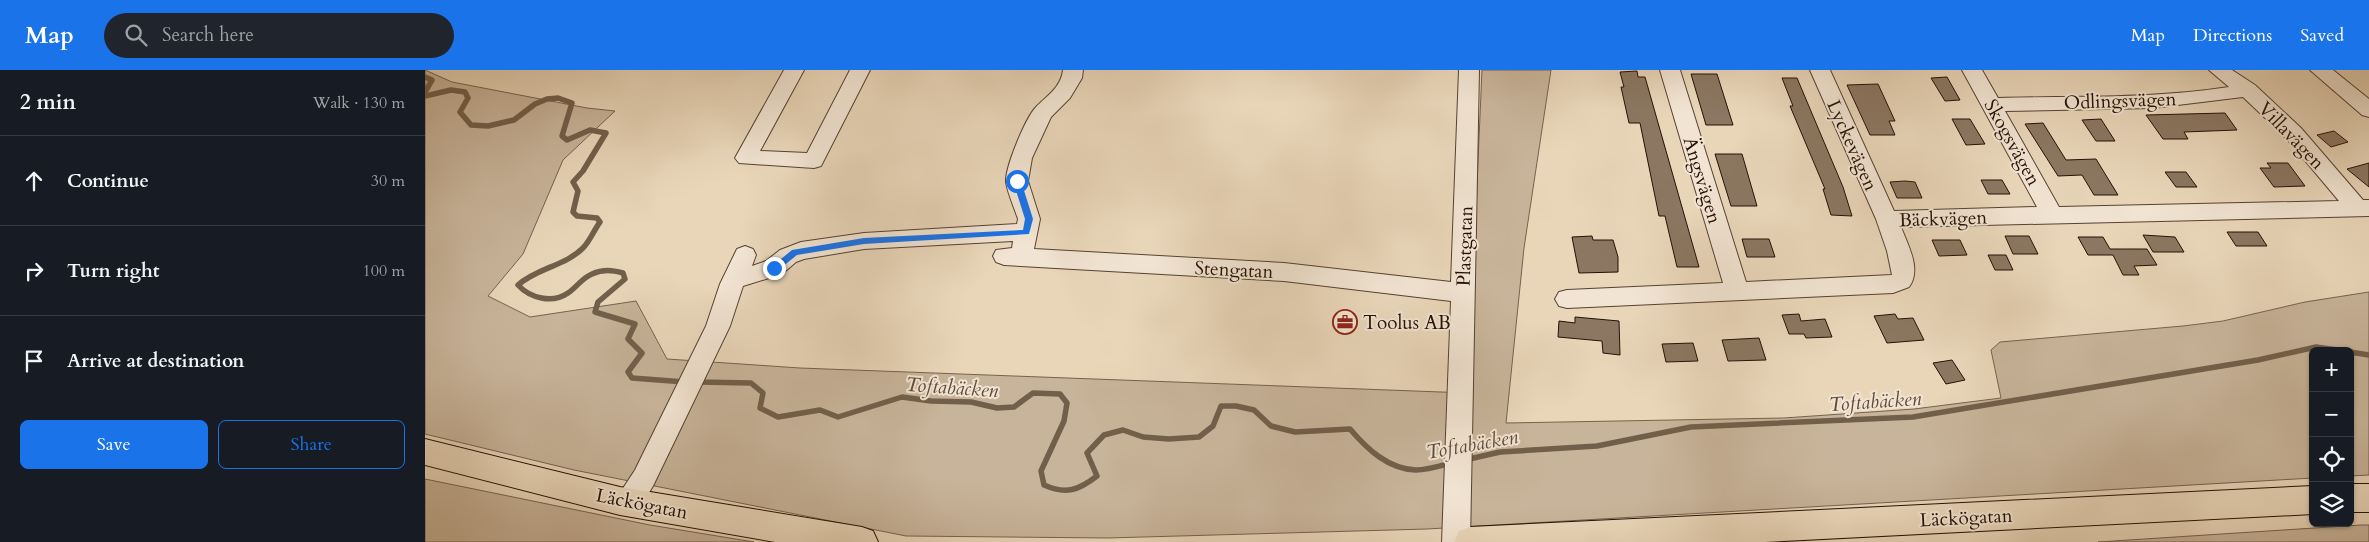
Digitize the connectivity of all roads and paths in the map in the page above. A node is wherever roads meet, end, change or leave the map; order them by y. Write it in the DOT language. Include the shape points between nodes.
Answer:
graph roads {
  1 [pos="794,70"];
  2 [pos="860,70"];
  3 [pos="1073,70"];
  4 [pos="1469,70"];
  5 [pos="1670,70"];
  6 [pos="1820,70"];
  7 [pos="1972,70"];
  8 [pos="2219,70"];
  9 [pos="2320,70"];
  10 [pos="2248,90"];
  11 [pos="1992,105"];
  12 [pos="2369,110"];
  13 [pos="2363,208"];
  14 [pos="2053,215"];
  15 [pos="1887,219"];
  16 [pos="1026,232"];
  17 [pos="745,255"];
  18 [pos="733,280"];
  19 [pos="1737,291"];
  20 [pos="1463,293"];
  21 [pos="1567,299"];
  22 [pos="425,452"];
  23 [pos="2354,498"];
  24 [pos="2369,498"];
  25 [pos="2309,500"];
  26 [pos="629,502"];
  27 [pos="862,542"];
  28 [pos="1456,542"];
  29 [pos="1470,542"];
  1 -- 2 [label="street" via="746,158 814,161"];
  3 -- 16 [label="street" via="1063,92 1041,113 1021,158 1017,181 1029,219"];
  4 -- 20 [label="street, Plastgatan"];
  5 -- 19 [label="street, Ängsvägen"];
  6 -- 15 [label="street, Lyckevägen"];
  7 -- 11 [label="street, Skogsvägen"];
  8 -- 10 [label="street, Villavägen"];
  9 -- 12 [label="street"];
  10 -- 11 [label="street, Odlingsvägen" via="2163,99"];
  10 -- 13 [label="street, Villavägen" via="2302,140"];
  11 -- 14 [label="street, Skogsvägen"];
  13 -- 14 [label="street, Bäckvägen"];
  14 -- 15 [label="street, Bäckvägen"];
  15 -- 19 [label="street, Bäckvägen" via="1904,274 1896,283"];
  16 -- 18 [label="street" via="864,241 801,251 788,256 774,268"];
  16 -- 20 [label="street, Stengatan" via="1012,256 1283,272"];
  17 -- 18 [label="street"];
  18 -- 26 [label="street" via="717,326 644,478"];
  19 -- 21 [label="street, Bäckvägen"];
  20 -- 28 [label="street, Plastgatan"];
  22 -- 26 [label="main road, Läckögatan"];
  23 -- 24 [label="main road"];
  25 -- 29 [label="main road, Läckögatan"];
  26 -- 27 [label="main road, Läckögatan"];
}
